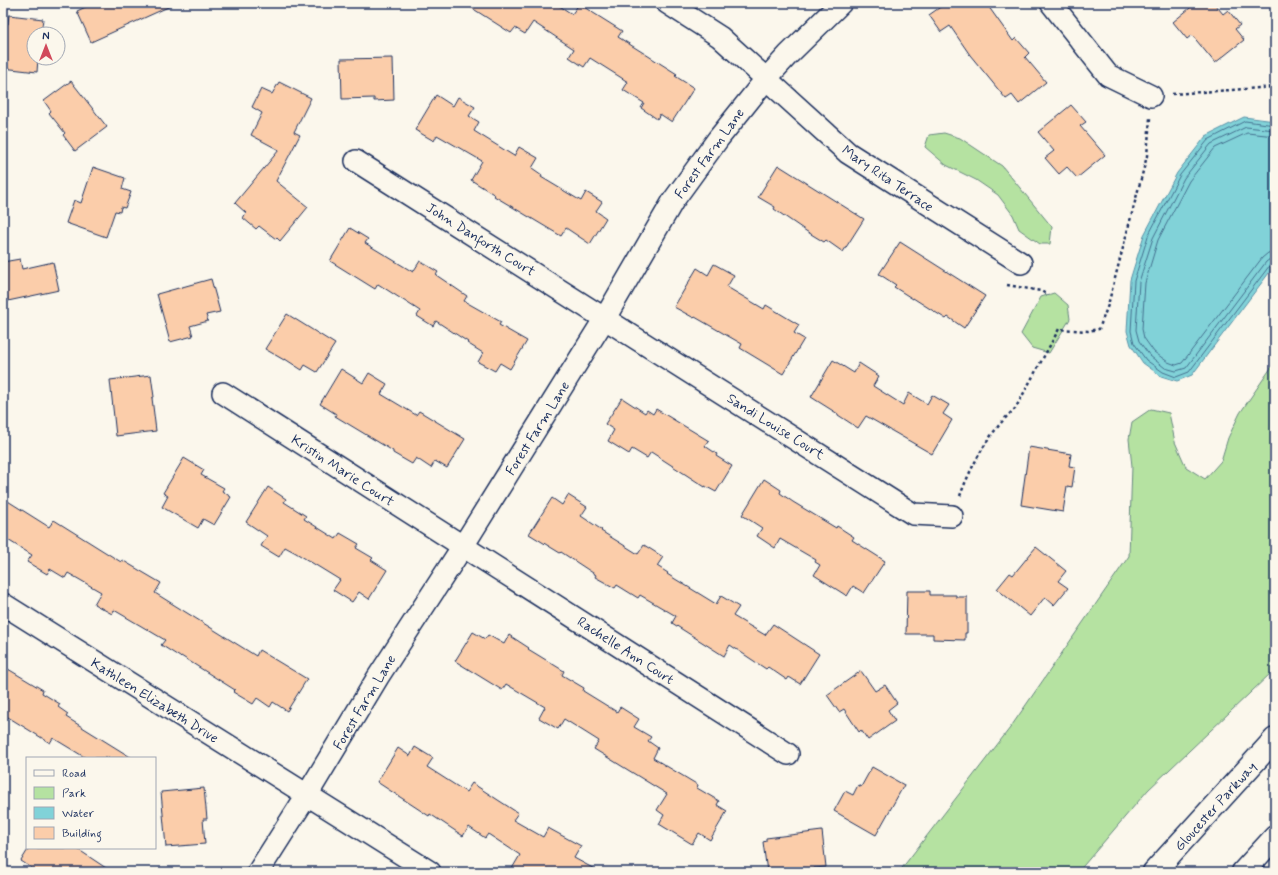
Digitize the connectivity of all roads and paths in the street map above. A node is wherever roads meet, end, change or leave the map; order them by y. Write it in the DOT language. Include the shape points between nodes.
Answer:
graph roads {
  1 [pos="667,3"];
  2 [pos="841,3"];
  3 [pos="1051,3"];
  4 [pos="766,80"];
  5 [pos="1275,87"];
  6 [pos="1151,96"];
  7 [pos="356,161"];
  8 [pos="1020,263"];
  9 [pos="1007,285"];
  10 [pos="1048,295"];
  11 [pos="605,318"];
  12 [pos="223,393"];
  13 [pos="952,516"];
  14 [pos="463,546"];
  15 [pos="3,604"];
  16 [pos="1275,739"];
  17 [pos="788,754"];
  18 [pos="308,795"];
  19 [pos="1275,837"];
  20 [pos="258,872"];
  21 [pos="430,872"];
  22 [pos="1154,872"];
  23 [pos="1243,872"];
  1 -- 4 [label="street, Mary Rita Terrace" via="720,37"];
  2 -- 4 [label="street, Forest Farm Lane"];
  3 -- 6 [label="street" via="1108,75"];
  4 -- 8 [label="street, Mary Rita Terrace" via="848,154"];
  4 -- 11 [label="street, Forest Farm Lane" via="718,139 674,201"];
  5 -- 6 [label="path"];
  6 -- 13 [label="path" via="1147,156 1108,305 1099,329 1059,329 1016,409 1004,418 974,462"];
  7 -- 11 [label="street, John Danforth Court"];
  9 -- 10 [label="path" via="1041,291"];
  11 -- 13 [label="street, Sandi Louise Court" via="913,514"];
  11 -- 14 [label="street, Forest Farm Lane"];
  12 -- 14 [label="street, Kristin Marie Court"];
  14 -- 17 [label="street, Rachelle Ann Court"];
  14 -- 18 [label="street, Forest Farm Lane" via="378,677"];
  15 -- 18 [label="street, Kathleen Elizabeth Drive"];
  16 -- 22 [label="main road, Gloucester Parkway"];
  18 -- 20 [label="street, Forest Farm Lane"];
  18 -- 21 [label="street, Kathleen Elizabeth Drive"];
  19 -- 23 [label="main road"];
}
